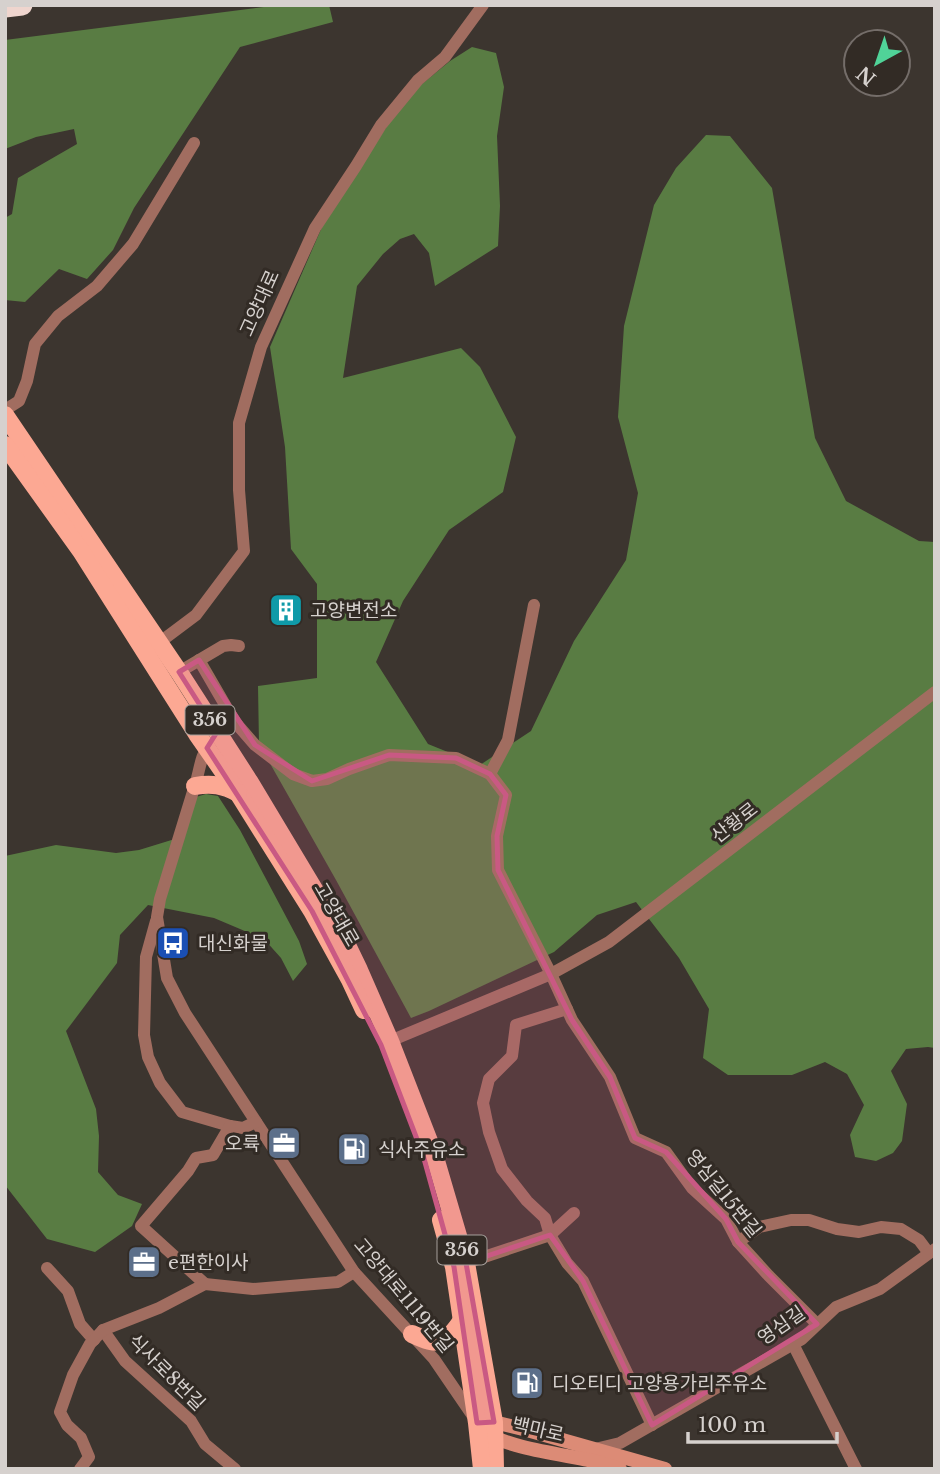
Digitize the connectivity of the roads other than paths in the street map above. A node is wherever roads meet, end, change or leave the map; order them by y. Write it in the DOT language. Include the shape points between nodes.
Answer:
graph roads {
  1 [pos="22,5"];
  2 [pos="483,5"];
  3 [pos="5,7"];
  4 [pos="194,144"];
  5 [pos="5,412"];
  6 [pos="5,445"];
  7 [pos="534,605"];
  8 [pos="160,642"];
  9 [pos="239,646"];
  10 [pos="199,660"];
  11 [pos="179,672"];
  12 [pos="935,692"];
  13 [pos="218,732"];
  14 [pos="207,748"];
  15 [pos="490,774"];
  16 [pos="195,786"];
  17 [pos="238,793"];
  18 [pos="157,917"];
  19 [pos="551,974"];
  20 [pos="567,1009"];
  21 [pos="390,1041"];
  22 [pos="256,1122"];
  23 [pos="230,1126"];
  24 [pos="574,1213"];
  25 [pos="550,1235"];
  26 [pos="738,1242"];
  27 [pos="932,1250"];
  28 [pos="466,1263"];
  29 [pos="47,1268"];
  30 [pos="354,1272"];
  31 [pos="205,1284"];
  32 [pos="461,1320"];
  33 [pos="817,1324"];
  34 [pos="412,1334"];
  35 [pos="98,1335"];
  36 [pos="793,1344"];
  37 [pos="652,1425"];
  38 [pos="488,1427"];
  39 [pos="595,1449"];
  40 [pos="80,1469"];
  41 [pos="235,1469"];
  42 [pos="482,1469"];
  43 [pos="495,1469"];
  44 [pos="620,1469"];
  45 [pos="665,1469"];
  46 [pos="856,1469"];
  1 -- 3 [label="highway"];
  2 -- 8 [label="street, 고양대로" via="445,57 418,80 381,125 315,228 261,347 239,423 244,551 196,614"];
  4 -- 5 [label="street, 고양대로" via="134,244 35,344 19,401"];
  5 -- 8 [label="main road, 고양대로 / 356"];
  6 -- 14 [label="main road, 고양대로 / 356" via="81,551"];
  7 -- 15 [label="street" via="508,740"];
  8 -- 11 [label="main road, 고양대로 / 356"];
  9 -- 10 [label="street" via="223,646"];
  10 -- 11 [label="street"];
  10 -- 15 [label="street" via="235,722 255,745 293,774 312,781 327,779 389,755 456,758"];
  11 -- 13 [label="main road, 고양대로 / 356"];
  12 -- 19 [label="street, 산황로" via="609,942"];
  13 -- 14 [label="street, 고양대로1119번길"];
  13 -- 21 [label="main road, 고양대로 / 356" via="345,941"];
  14 -- 16 [label="street, 고양대로1119번길"];
  14 -- 17 [label="main road, 고양대로 / 356"];
  15 -- 19 [label="street" via="506,794 497,836 498,870"];
  16 -- 17 [label="main road" via="215,784"];
  16 -- 18 [label="street, 고양대로1119번길"];
  17 -- 32 [label="main road, 고양대로 / 356" via="312,911 381,1045 423,1155 454,1268"];
  18 -- 22 [label="street, 고양대로1119번길" via="167,978"];
  18 -- 23 [label="street, 고양대로1119번길" via="146,957 144,1035 148,1057 182,1112"];
  19 -- 20 [label="street, 영심길15번길"];
  19 -- 21 [label="street, 산황로"];
  20 -- 25 [label="street" via="516,1025 512,1055 489,1079 483,1103 502,1169 545,1218"];
  20 -- 26 [label="street, 영심길15번길" via="610,1077 635,1138 666,1152 692,1188 726,1219"];
  21 -- 28 [label="main road, 고양대로 / 356" via="434,1154"];
  22 -- 23 [label="street, 고양대로1119번길" via="243,1128"];
  22 -- 30 [label="street, 고양대로1119번길"];
  23 -- 31 [label="street" via="213,1155 196,1158 141,1226"];
  24 -- 25 [label="street"];
  25 -- 28 [label="street"];
  25 -- 37 [label="street" via="583,1281"];
  26 -- 27 [label="street, 영심길" via="759,1227 809,1220 859,1232 901,1228"];
  26 -- 33 [label="street, 영심길15번길"];
  27 -- 33 [label="street, 영심길" via="880,1289 836,1307"];
  28 -- 38 [label="main road, 고양대로 / 356"];
  29 -- 35 [label="street, 식사로8번길" via="68,1291 80,1324"];
  30 -- 31 [label="street" via="338,1282 253,1289"];
  30 -- 34 [label="street, 고양대로1119번길"];
  31 -- 35 [label="street"];
  32 -- 34 [label="main road" via="450,1337 438,1343"];
  32 -- 38 [label="main road, 고양대로 / 356"];
  33 -- 36 [label="street, 영심길"];
  34 -- 38 [label="street, 고양대로1119번길"];
  35 -- 40 [label="street" via="73,1375 60,1412 81,1438 89,1457"];
  35 -- 41 [label="street, 식사로8번길" via="191,1421 205,1444"];
  36 -- 37 [label="street, 영심길"];
  36 -- 46 [label="street"];
  37 -- 39 [label="street, 영심길" via="620,1443"];
  38 -- 39 [label="main road, 백마로" via="527,1430"];
  38 -- 42 [label="main road, 고양대로 / 356"];
  38 -- 43 [label="main road, 고양대로 / 356"];
  38 -- 44 [label="main road, 백마로" via="524,1447"];
  39 -- 45 [label="main road, 백마로"];
}
